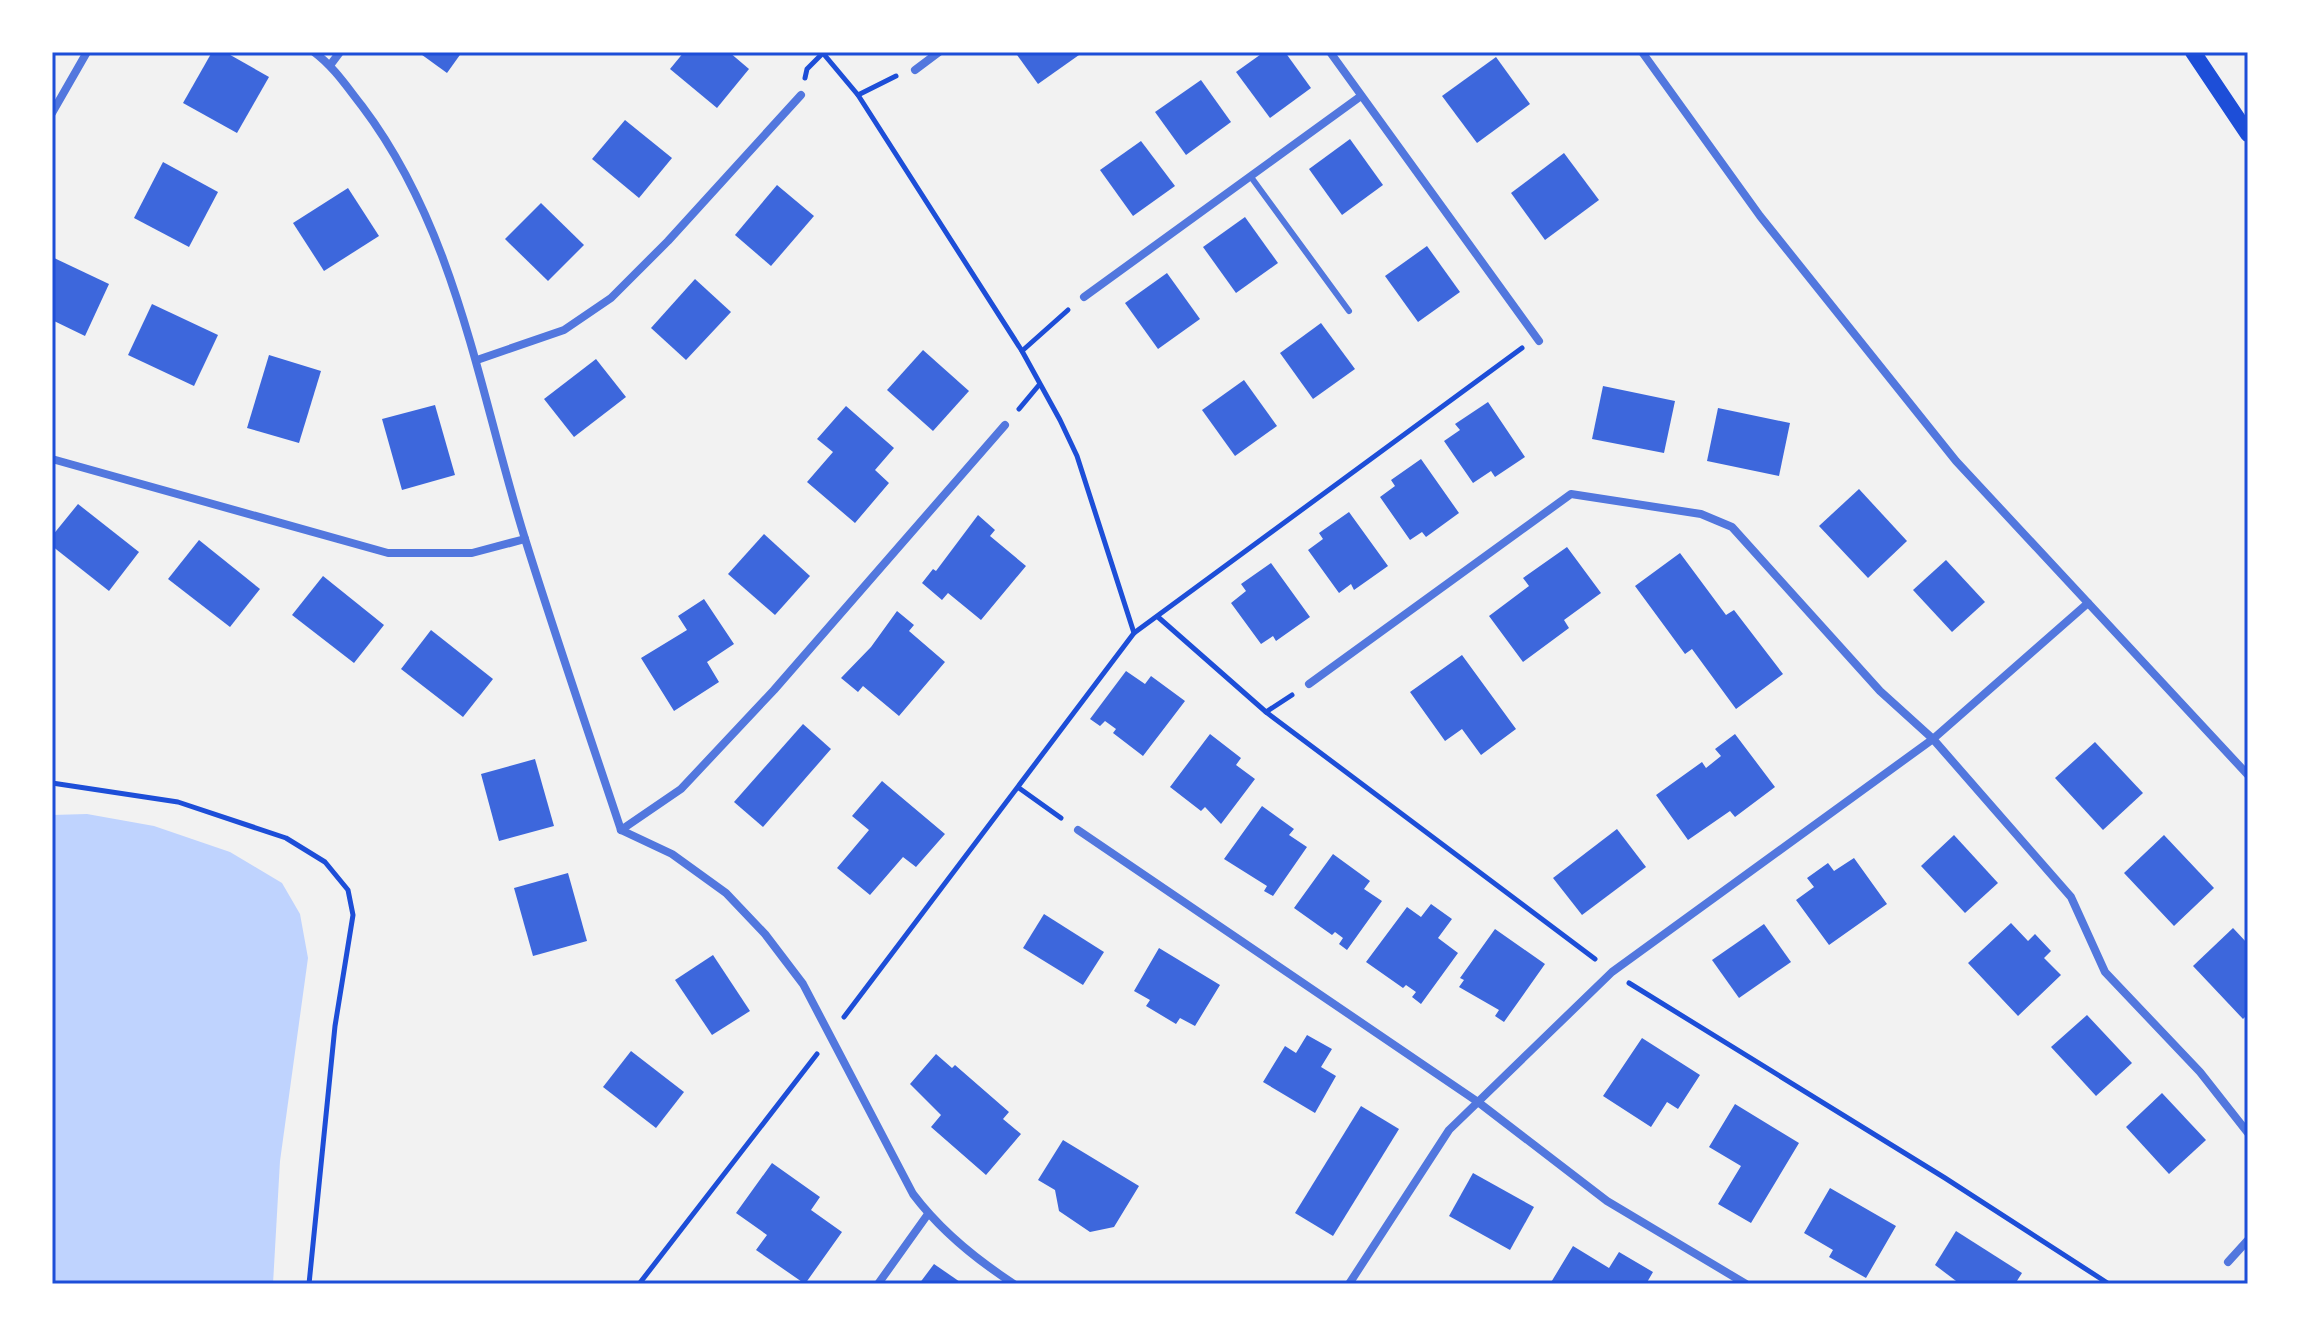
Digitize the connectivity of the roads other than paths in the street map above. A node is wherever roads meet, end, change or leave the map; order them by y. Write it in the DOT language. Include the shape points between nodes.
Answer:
graph roads {
  1 [pos="87,52"];
  2 [pos="314,52"];
  3 [pos="340,52"];
  4 [pos="939,52"];
  5 [pos="1330,52"];
  6 [pos="1642,52"];
  7 [pos="2193,52"];
  8 [pos="331,64"];
  9 [pos="915,70"];
  10 [pos="801,95"];
  11 [pos="1361,96"];
  12 [pos="52,113"];
  13 [pos="2248,134"];
  14 [pos="1251,177"];
  15 [pos="1084,297"];
  16 [pos="1349,311"];
  17 [pos="1539,341"];
  18 [pos="477,360"];
  19 [pos="1005,425"];
  20 [pos="52,459"];
  21 [pos="525,539"];
  22 [pos="2088,603"];
  23 [pos="1309,684"];
  24 [pos="1933,739"];
  25 [pos="2248,775"];
  26 [pos="621,830"];
  27 [pos="1078,830"];
  28 [pos="1478,1102"];
  29 [pos="2248,1133"];
  30 [pos="928,1214"];
  31 [pos="2248,1240"];
  32 [pos="2228,1262"];
  33 [pos="878,1284"];
  34 [pos="1014,1284"];
  35 [pos="1349,1284"];
  36 [pos="1746,1284"];
  1 -- 12 [label="street"];
  2 -- 8 [label="street"];
  3 -- 8 [label="street"];
  4 -- 9 [label="street"];
  5 -- 11 [label="street"];
  6 -- 22 [label="street" via="1863,350 1956,461"];
  7 -- 13 [label="main road"];
  8 -- 18 [label="street" via="393,148 428,214"];
  10 -- 18 [label="street" via="611,298 564,330"];
  11 -- 14 [label="street"];
  11 -- 17 [label="street"];
  14 -- 15 [label="street"];
  14 -- 16 [label="lane"];
  18 -- 21 [label="street"];
  19 -- 26 [label="street" via="681,789"];
  20 -- 21 [label="street" via="388,553 472,553"];
  21 -- 26 [label="street"];
  22 -- 24 [label="street"];
  22 -- 25 [label="street"];
  23 -- 24 [label="street" via="1571,494 1701,514 1732,527 1880,691"];
  24 -- 28 [label="street" via="1630,955"];
  24 -- 29 [label="street" via="2071,897 2105,972 2200,1072"];
  26 -- 30 [label="street" via="672,854 726,893 765,934 803,984"];
  27 -- 28 [label="street"];
  28 -- 35 [label="street" via="1449,1130"];
  28 -- 36 [label="street" via="1607,1201"];
  30 -- 33 [label="street"];
  30 -- 34 [label="street"];
  31 -- 32 [label="street"];
}
